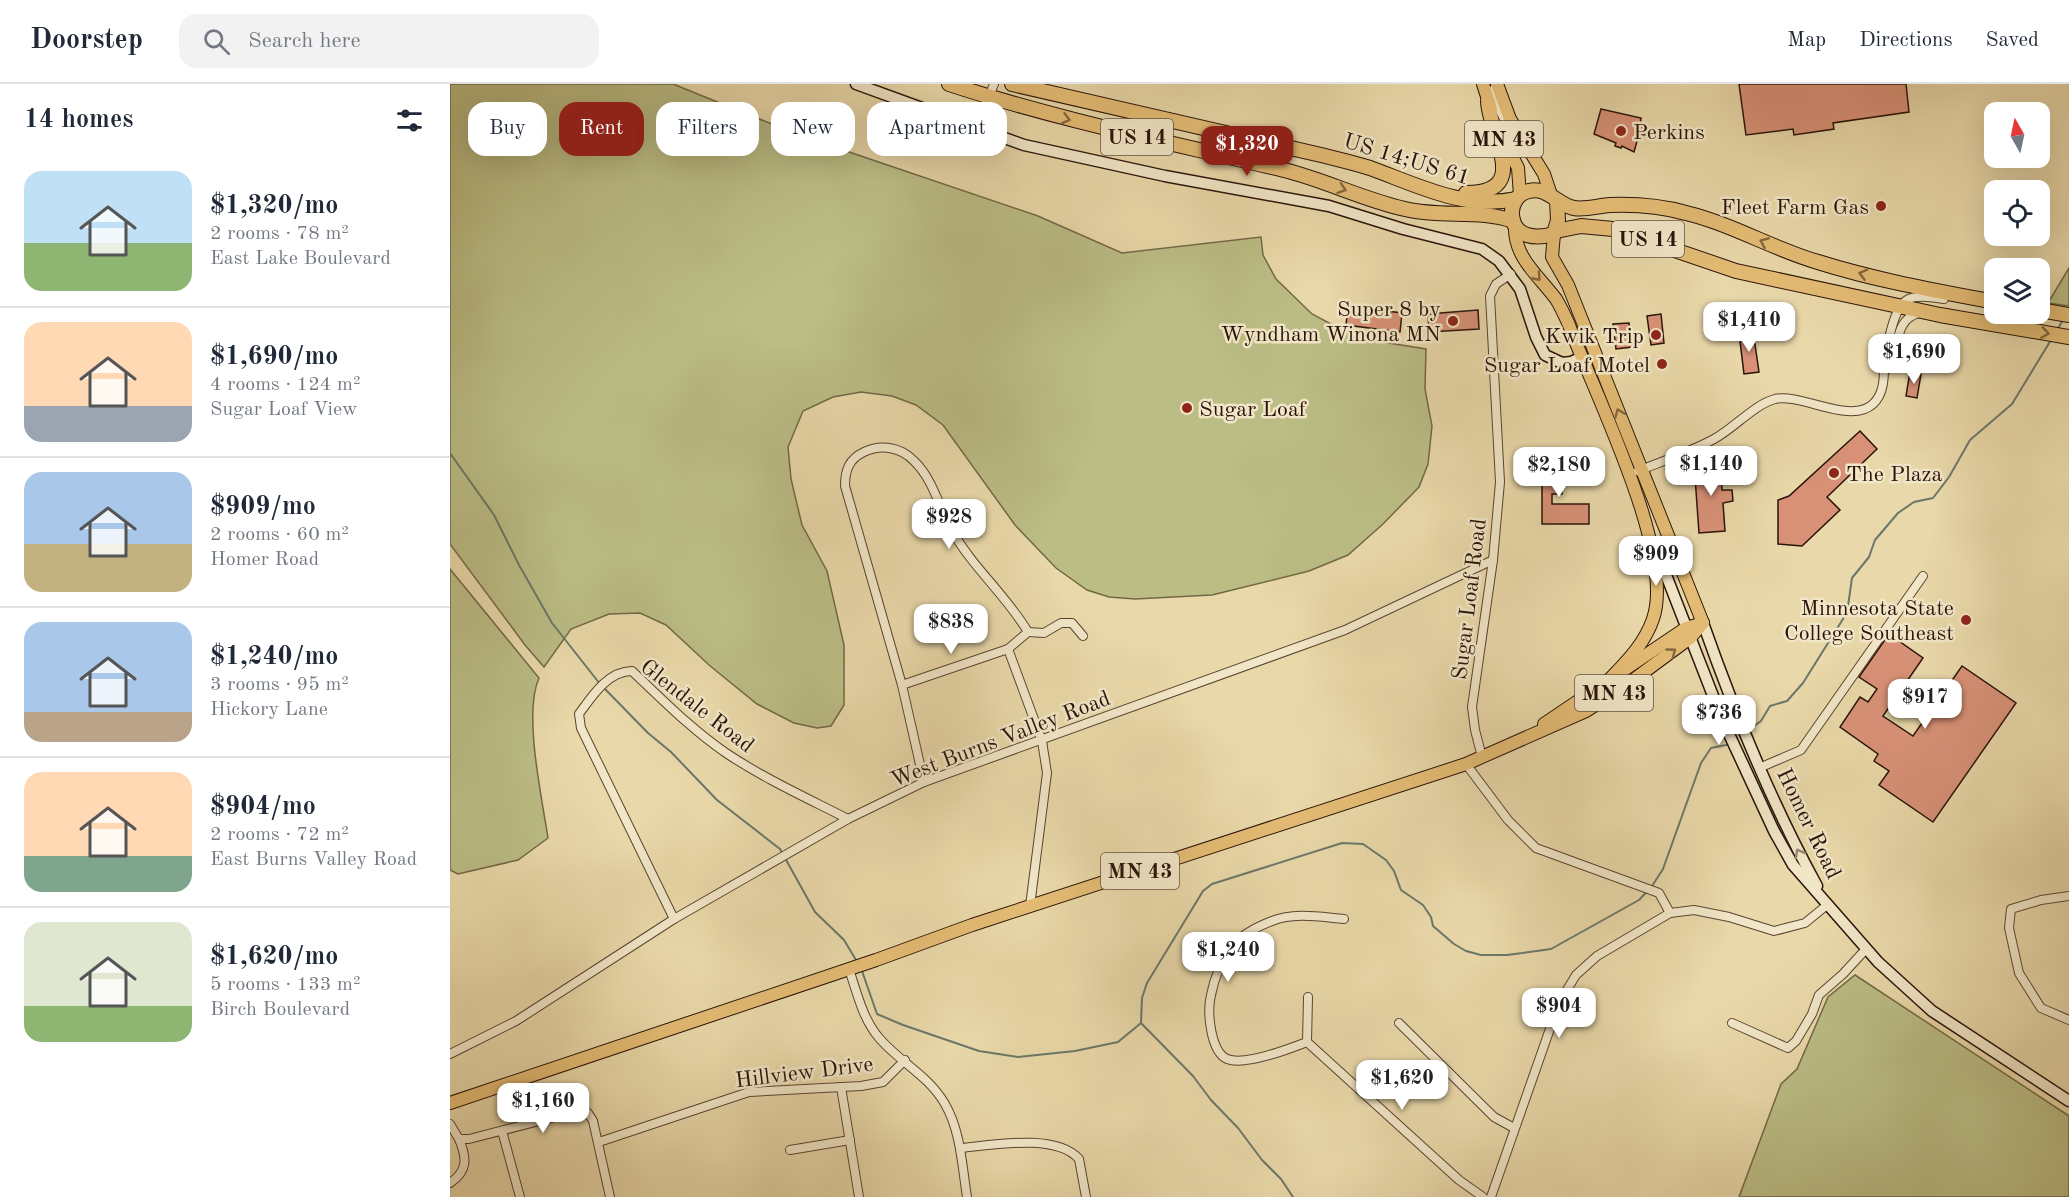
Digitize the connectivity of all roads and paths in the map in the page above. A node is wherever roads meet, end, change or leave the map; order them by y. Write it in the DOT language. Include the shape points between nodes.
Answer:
graph roads {
  1 [pos="856,84"];
  2 [pos="949,84"];
  3 [pos="1012,84"];
  4 [pos="1483,84"];
  5 [pos="1495,84"];
  6 [pos="992,91"];
  7 [pos="1488,101"];
  8 [pos="1424,189"];
  9 [pos="1518,197"];
  10 [pos="1554,197"];
  11 [pos="1514,223"];
  12 [pos="1555,232"];
  13 [pos="1510,274"];
  14 [pos="1980,299"];
  15 [pos="1984,300"];
  16 [pos="1898,306"];
  17 [pos="1924,312"];
  18 [pos="2050,312"];
  19 [pos="2069,315"];
  20 [pos="2069,337"];
  21 [pos="1580,358"];
  22 [pos="1886,370"];
  23 [pos="1641,469"];
  24 [pos="1628,475"];
  25 [pos="1648,526"];
  26 [pos="1493,560"];
  27 [pos="1923,576"];
  28 [pos="1703,623"];
  29 [pos="1029,632"];
  30 [pos="1688,633"];
  31 [pos="1083,636"];
  32 [pos="1008,649"];
  33 [pos="1608,681"];
  34 [pos="902,685"];
  35 [pos="1042,741"];
  36 [pos="1514,745"];
  37 [pos="1482,757"];
  38 [pos="1466,764"];
  39 [pos="1759,768"];
  40 [pos="924,782"];
  41 [pos="848,819"];
  42 [pos="2069,896"];
  43 [pos="1827,904"];
  44 [pos="1030,906"];
  45 [pos="1670,913"];
  46 [pos="674,919"];
  47 [pos="1344,919"];
  48 [pos="1866,948"];
  49 [pos="849,969"];
  50 [pos="1308,997"];
  51 [pos="2069,1020"];
  52 [pos="1399,1023"];
  53 [pos="1732,1023"];
  54 [pos="1307,1042"];
  55 [pos="450,1054"];
  56 [pos="905,1060"];
  57 [pos="841,1087"];
  58 [pos="2069,1101"];
  59 [pos="450,1102"];
  60 [pos="450,1124"];
  61 [pos="1514,1128"];
  62 [pos="502,1131"];
  63 [pos="459,1139"];
  64 [pos="850,1140"];
  65 [pos="599,1142"];
  66 [pos="961,1148"];
  67 [pos="790,1150"];
  68 [pos="450,1184"];
  69 [pos="520,1197"];
  70 [pos="610,1197"];
  71 [pos="859,1197"];
  72 [pos="967,1197"];
  73 [pos="1086,1197"];
  74 [pos="1483,1197"];
  75 [pos="1491,1197"];
  1 -- 13 [label="street" via="1024,145 1329,206 1418,234 1470,244 1490,254"];
  2 -- 6 [label="highway, US 14"];
  3 -- 8 [label="highway, US 14;US 61 / US 14" via="1321,155"];
  4 -- 7 [label="main road, MN 43"];
  5 -- 10 [label="main road, MN 43"];
  6 -- 11 [label="highway, US 14;US 61 / US 14, one-way" via="1094,127 1287,171 1406,209 1445,215 1492,215"];
  7 -- 8 [label="highway" via="1490,121 1503,158 1500,179 1480,192"];
  7 -- 9 [label="main road, MN 43" via="1518,168"];
  8 -- 9 [label="highway, US 14;US 61 / US 14" via="1466,200"];
  9 -- 10 [label="highway, US 14;US 61 / US 14" via="1536,190"];
  9 -- 11 [label="highway" via="1512,211"];
  10 -- 12 [label="highway"];
  14 -- 10 [label="highway, US 14;US 61 / US 14, one-way" via="1819,263 1686,212 1630,205 1577,208"];
  11 -- 12 [label="highway, US 14;US 61 / US 14" via="1533,238"];
  11 -- 21 [label="main road, MN 43, one-way" via="1514,235 1524,261 1558,302"];
  12 -- 16 [label="highway, US 14;US 61 / US 14" via="1581,226 1613,229 1736,271"];
  23 -- 12 [label="main road, Homer Road, one-way" via="1568,285 1552,257"];
  13 -- 21 [label="street" via="1520,289 1545,355 1562,363"];
  13 -- 26 [label="street, Sugar Loaf Road" via="1496,284 1490,296 1500,482"];
  14 -- 15 [label="highway, US 14"];
  14 -- 16 [label="street" via="1966,302 1917,297"];
  16 -- 17 [label="highway, US 14"];
  16 -- 22 [label="street" via="1884,363"];
  17 -- 20 [label="highway, US 14, one-way"];
  17 -- 22 [label="street" via="1912,315 1902,324"];
  18 -- 19 [label="highway"];
  21 -- 24 [label="main road, Homer Road / MN 43"];
  22 -- 23 [label="street" via="1878,397 1869,407 1842,410 1773,399 1713,440"];
  23 -- 24 [label="street"];
  23 -- 28 [label="main road, Homer Road"];
  24 -- 25 [label="main road, Homer Road / MN 43"];
  25 -- 30 [label="street, Homer Road"];
  25 -- 33 [label="main road, MN 43" via="1658,592 1653,618 1641,646"];
  26 -- 35 [label="street, West Burns Valley Road" via="1345,630"];
  26 -- 37 [label="street, Sugar Loaf Road" via="1472,706"];
  27 -- 39 [label="street" via="1801,750"];
  28 -- 30 [label="main road, MN 43"];
  28 -- 39 [label="street, Homer Road"];
  29 -- 31 [label="street" via="1044,633 1061,623 1072,623"];
  29 -- 32 [label="street"];
  29 -- 34 [label="street" via="1013,606 951,530 915,461 902,451 886,447 864,452 846,469 845,486"];
  30 -- 33 [label="main road, MN 43"];
  36 -- 30 [label="main road, MN 43, one-way" via="1586,711"];
  30 -- 43 [label="street, Homer Road" via="1722,719 1793,865"];
  32 -- 34 [label="street"];
  32 -- 35 [label="street"];
  33 -- 36 [label="main road, MN 43"];
  34 -- 40 [label="street"];
  35 -- 40 [label="street, West Burns Valley Road"];
  35 -- 44 [label="street" via="1047,773"];
  36 -- 37 [label="main road, MN 43"];
  37 -- 38 [label="main road, MN 43"];
  38 -- 44 [label="main road, MN 43"];
  38 -- 45 [label="street" via="1508,820 1536,848 1659,893"];
  43 -- 39 [label="street, Homer Road, one-way" via="1784,826"];
  40 -- 41 [label="street, West Burns Valley Road"];
  41 -- 46 [label="street, West Burns Valley Road"];
  41 -- 46 [label="street, Glendale Road" via="726,753 632,671 608,680 579,714 581,729"];
  42 -- 51 [label="street" via="2011,909 2009,928 2019,973 2041,1008"];
  43 -- 45 [label="street" via="1805,923 1774,931 1694,910"];
  43 -- 48 [label="street, Homer Road"];
  44 -- 49 [label="main road, MN 43"];
  45 -- 61 [label="street" via="1597,956 1576,975 1559,1003"];
  46 -- 55 [label="street, West Burns Valley Road" via="516,1022"];
  47 -- 54 [label="street" via="1298,915 1272,921 1250,932 1233,946 1210,997 1211,1030 1216,1048 1226,1058 1240,1060"];
  48 -- 53 [label="street" via="1819,995 1812,1014 1788,1048"];
  48 -- 58 [label="street, Homer Road" via="1932,1011"];
  49 -- 56 [label="street" via="867,1021 881,1040"];
  49 -- 59 [label="main road, MN 43"];
  50 -- 54 [label="street"];
  52 -- 61 [label="street" via="1494,1117"];
  54 -- 74 [label="street" via="1459,1180"];
  56 -- 57 [label="street, Hillview Drive" via="883,1082"];
  56 -- 66 [label="street" via="940,1095"];
  57 -- 64 [label="street"];
  57 -- 65 [label="street, Hillview Drive" via="749,1092"];
  60 -- 63 [label="street"];
  61 -- 75 [label="street"];
  62 -- 63 [label="street"];
  62 -- 65 [label="street" via="578,1111 588,1113"];
  62 -- 69 [label="street"];
  63 -- 68 [label="street" via="466,1165"];
  64 -- 67 [label="street"];
  64 -- 71 [label="street"];
  65 -- 70 [label="street"];
  66 -- 72 [label="street"];
  66 -- 73 [label="street" via="1051,1144 1063,1148 1079,1159"];
}
